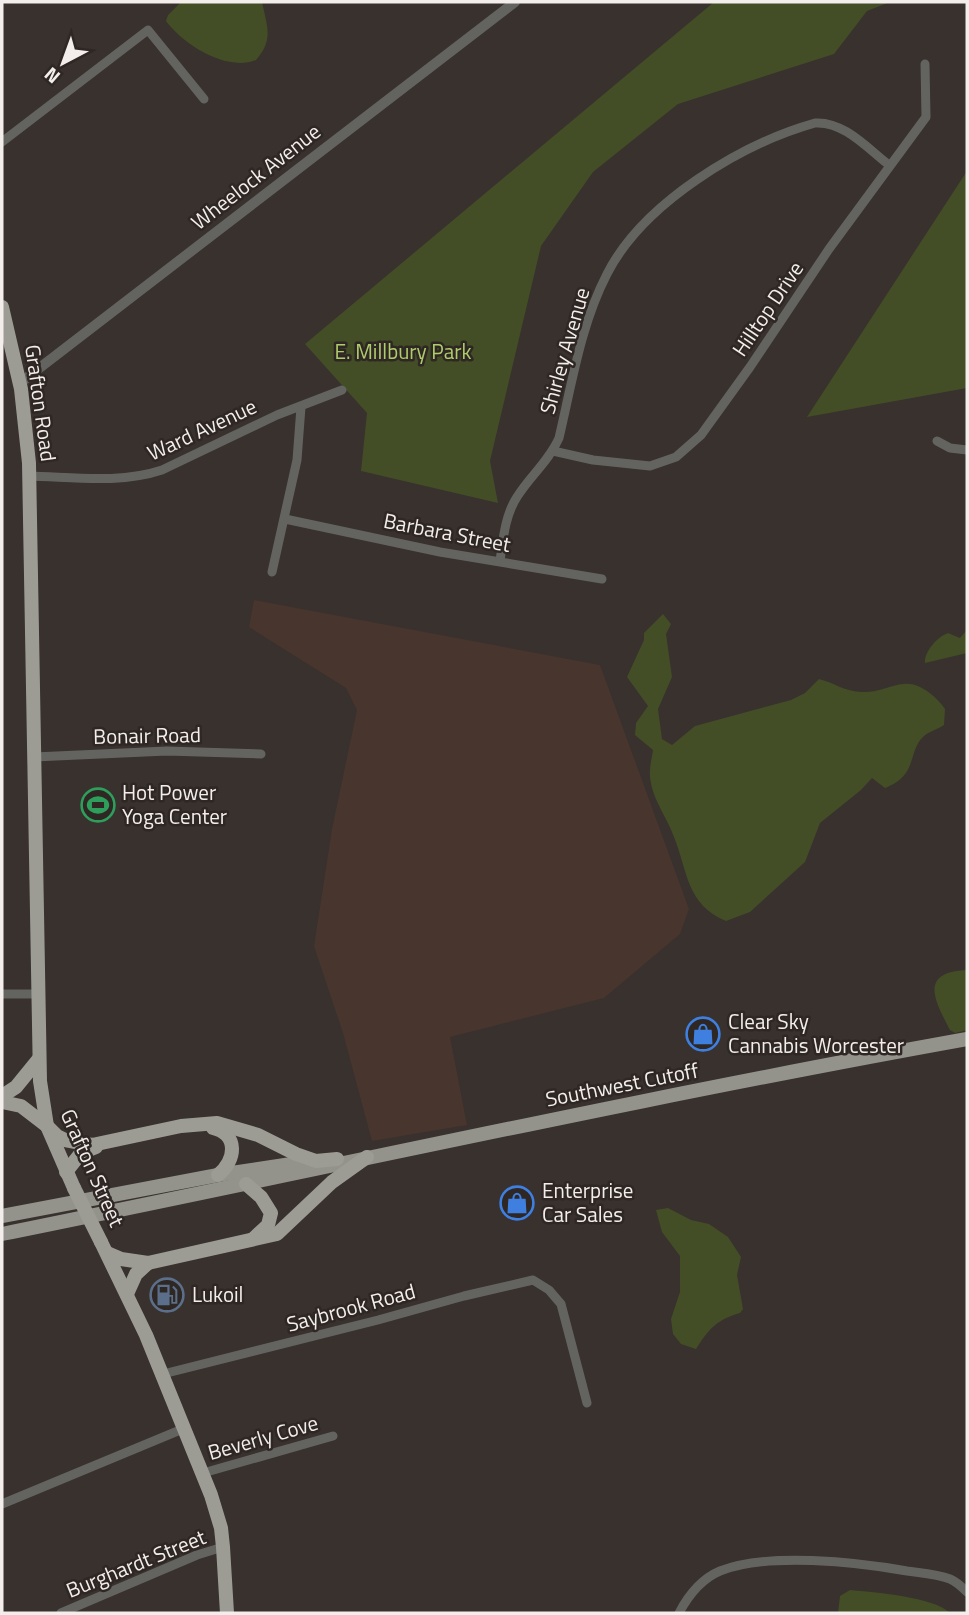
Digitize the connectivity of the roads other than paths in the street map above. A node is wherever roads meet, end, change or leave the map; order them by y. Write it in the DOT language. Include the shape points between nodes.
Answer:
graph roads {
  1 [pos="515,2"];
  2 [pos="925,64"];
  3 [pos="204,99"];
  4 [pos="2,142"];
  5 [pos="889,165"];
  6 [pos="2,306"];
  7 [pos="20,383"];
  8 [pos="342,390"];
  9 [pos="301,407"];
  10 [pos="937,441"];
  11 [pos="967,450"];
  12 [pos="553,451"];
  13 [pos="29,476"];
  14 [pos="285,519"];
  15 [pos="30,548"];
  16 [pos="500,561"];
  17 [pos="272,572"];
  18 [pos="602,579"];
  19 [pos="261,754"];
  20 [pos="34,757"];
  21 [pos="2,993"];
  22 [pos="38,994"];
  23 [pos="967,1040"];
  24 [pos="38,1060"];
  25 [pos="2,1096"];
  26 [pos="2,1102"];
  27 [pos="47,1126"];
  28 [pos="367,1157"];
  29 [pos="337,1159"];
  30 [pos="316,1161"];
  31 [pos="66,1171"];
  32 [pos="218,1175"];
  33 [pos="246,1184"];
  34 [pos="2,1216"];
  35 [pos="2,1234"];
  36 [pos="250,1241"];
  37 [pos="104,1248"];
  38 [pos="148,1263"];
  39 [pos="127,1294"];
  40 [pos="163,1374"];
  41 [pos="587,1403"];
  42 [pos="186,1427"];
  43 [pos="333,1436"];
  44 [pos="203,1473"];
  45 [pos="2,1504"];
  46 [pos="223,1547"];
  47 [pos="967,1592"];
  48 [pos="93,1600"];
  49 [pos="61,1613"];
  50 [pos="90,1613"];
  51 [pos="227,1613"];
  52 [pos="679,1613"];
  1 -- 7 [label="street, Wheelock Avenue"];
  2 -- 5 [label="street, Hilltop Drive" via="926,117"];
  3 -- 4 [label="street" via="148,30"];
  5 -- 12 [label="street, Hilltop Drive" via="750,367 686,450 659,465 638,466"];
  5 -- 12 [label="street, Shirley Avenue" via="840,127 815,123 751,149 666,203 626,244 606,275 582,342"];
  6 -- 7 [label="highway, Grafton Road"];
  7 -- 13 [label="highway, Grafton Road"];
  8 -- 9 [label="street, Ward Avenue"];
  9 -- 13 [label="street, Ward Avenue" via="146,475"];
  9 -- 14 [label="street" via="297,460"];
  10 -- 11 [label="street"];
  12 -- 16 [label="street, Shirley Avenue" via="516,497"];
  13 -- 15 [label="highway, Grafton Road"];
  14 -- 16 [label="street, Barbara Street"];
  14 -- 17 [label="street"];
  15 -- 20 [label="highway, Grafton Street"];
  16 -- 18 [label="street, Barbara Street"];
  19 -- 20 [label="street, Bonair Road" via="167,751"];
  20 -- 22 [label="highway, Grafton Street"];
  21 -- 22 [label="street"];
  22 -- 24 [label="highway, Grafton Street"];
  23 -- 28 [label="main road, Southwest Cutoff"];
  24 -- 25 [label="highway" via="16,1087"];
  24 -- 27 [label="highway, Grafton Street"];
  26 -- 27 [label="highway" via="21,1106"];
  27 -- 30 [label="highway" via="65,1140 92,1145 217,1123"];
  27 -- 31 [label="highway, Grafton Street"];
  28 -- 29 [label="main road, Southwest Cutoff"];
  28 -- 33 [label="main road, Southwest Cutoff"];
  28 -- 36 [label="highway" via="332,1182 277,1234"];
  29 -- 30 [label="highway, Southwest Cutoff"];
  30 -- 32 [label="main road, Southwest Cutoff"];
  31 -- 32 [label="highway" via="88,1149 206,1128 225,1132 231,1142 231,1158"];
  31 -- 37 [label="highway, Grafton Street, bridge"];
  32 -- 34 [label="main road, Southwest Cutoff"];
  33 -- 35 [label="main road, Southwest Cutoff"];
  33 -- 36 [label="highway" via="261,1196 271,1213 265,1230"];
  36 -- 38 [label="highway"];
  37 -- 38 [label="highway" via="121,1259"];
  37 -- 39 [label="highway, Grafton Street"];
  38 -- 39 [label="highway" via="136,1274"];
  39 -- 40 [label="highway, Grafton Street"];
  40 -- 41 [label="street, Saybrook Road" via="533,1280 546,1288 565,1313"];
  40 -- 42 [label="highway, Grafton Street"];
  42 -- 44 [label="highway, Grafton Street"];
  42 -- 45 [label="street"];
  43 -- 44 [label="street, Beverly Cove"];
  44 -- 46 [label="highway, Grafton Street"];
  46 -- 48 [label="street, Burghardt Street"];
  46 -- 51 [label="highway, Grafton Street"];
  47 -- 52 [label="street" via="948,1578 860,1563 748,1564 708,1578 690,1594"];
  48 -- 49 [label="street, Burghardt Street"];
  48 -- 50 [label="street"];
}
